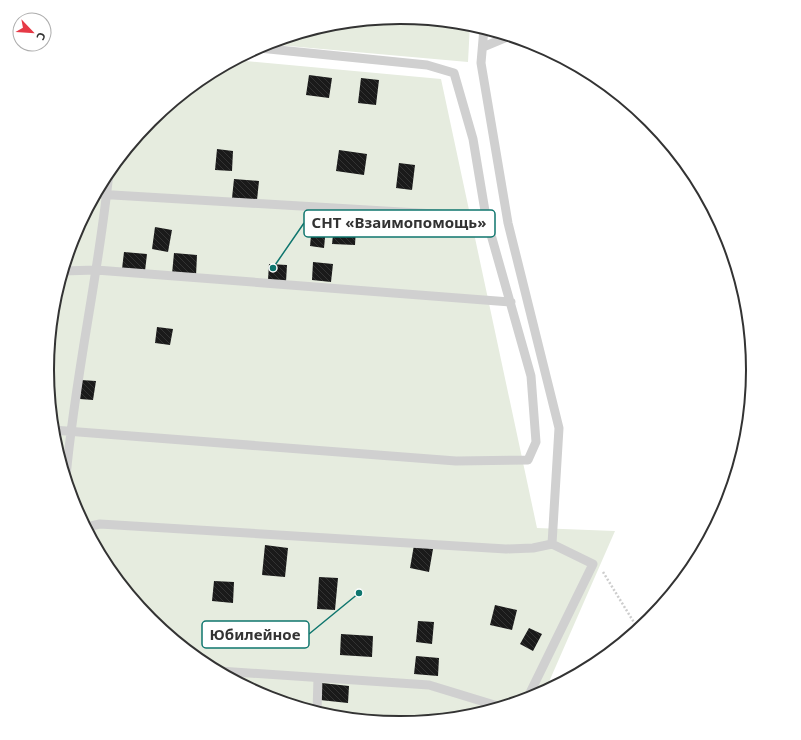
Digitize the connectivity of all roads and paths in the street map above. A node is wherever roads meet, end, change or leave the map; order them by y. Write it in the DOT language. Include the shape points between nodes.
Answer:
graph roads {
  1 [pos="484,35"];
  2 [pos="502,39"];
  3 [pos="483,48"];
  4 [pos="270,49"];
  5 [pos="108,186"];
  6 [pos="103,195"];
  7 [pos="107,195"];
  8 [pos="486,218"];
  9 [pos="96,270"];
  10 [pos="69,271"];
  11 [pos="511,302"];
  12 [pos="60,430"];
  13 [pos="70,431"];
  14 [pos="67,464"];
  15 [pos="92,526"];
  16 [pos="552,544"];
  17 [pos="593,564"];
  18 [pos="635,624"];
  19 [pos="231,672"];
  20 [pos="318,678"];
  21 [pos="531,691"];
  22 [pos="491,704"];
  23 [pos="316,705"];
  1 -- 3 [label="lane"];
  2 -- 3 [label="lane"];
  3 -- 16 [label="lane" via="482,63 508,223 559,428"];
  4 -- 8 [label="lane" via="427,65 454,72 473,139"];
  5 -- 7 [label="lane"];
  6 -- 7 [label="lane"];
  7 -- 8 [label="lane"];
  7 -- 9 [label="lane"];
  8 -- 11 [label="lane"];
  9 -- 10 [label="lane"];
  9 -- 11 [label="lane"];
  9 -- 13 [label="lane"];
  11 -- 13 [label="lane" via="531,376 536,442 528,460 456,461"];
  12 -- 13 [label="lane"];
  13 -- 14 [label="lane"];
  15 -- 16 [label="lane" via="100,524 506,549"];
  16 -- 17 [label="lane"];
  17 -- 18 [label="path" via="605,574"];
  17 -- 21 [label="lane"];
  19 -- 20 [label="lane"];
  20 -- 22 [label="lane" via="429,685"];
  20 -- 23 [label="lane"];
}
